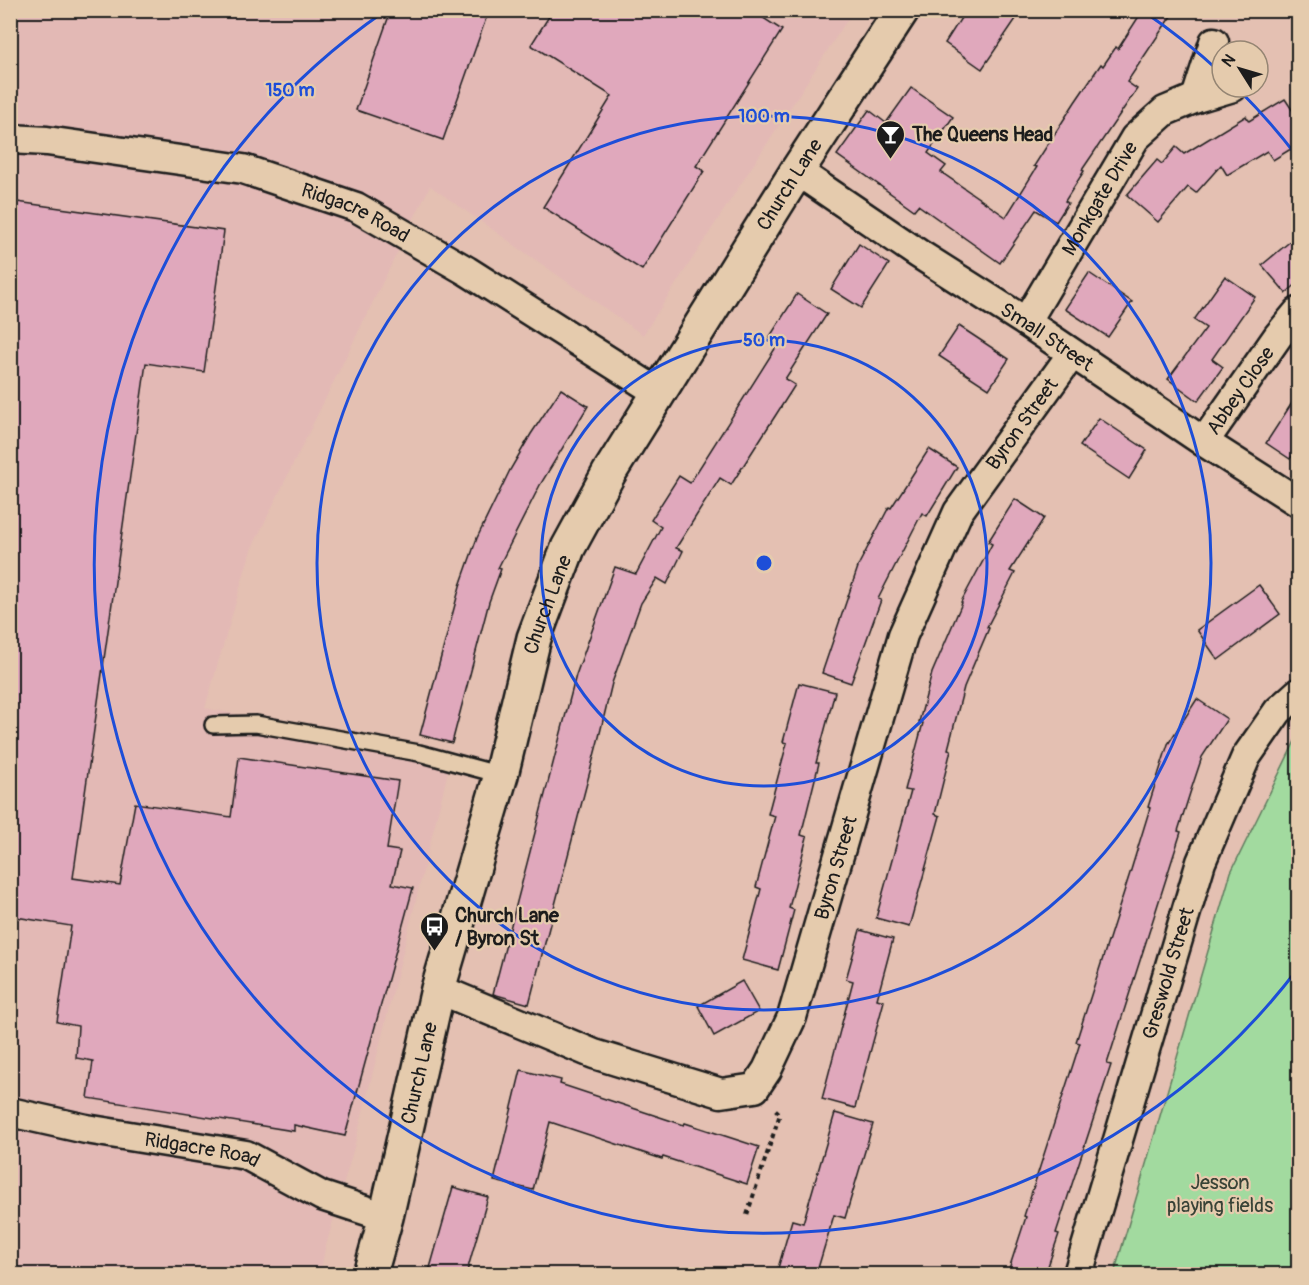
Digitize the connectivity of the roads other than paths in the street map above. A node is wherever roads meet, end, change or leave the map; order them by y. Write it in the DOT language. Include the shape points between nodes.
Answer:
graph roads {
  1 [pos="902,10"];
  2 [pos="1210,55"];
  3 [pos="1210,94"];
  4 [pos="1197,98"];
  5 [pos="10,139"];
  6 [pos="797,171"];
  7 [pos="1299,312"];
  8 [pos="1026,322"];
  9 [pos="1072,354"];
  10 [pos="659,393"];
  11 [pos="1204,442"];
  12 [pos="1299,502"];
  13 [pos="1299,693"];
  14 [pos="213,725"];
  15 [pos="501,775"];
  16 [pos="438,990"];
  17 [pos="10,1112"];
  18 [pos="386,1216"];
  19 [pos="370,1275"];
  20 [pos="1078,1275"];
  1 -- 6 [label="main road, Church Lane"];
  2 -- 4 [label="street"];
  3 -- 4 [label="street, Monkgate Drive"];
  4 -- 8 [label="street, Monkgate Drive" via="1166,111 1135,138"];
  5 -- 10 [label="street, Ridgacre Road" via="243,169 356,207 467,271"];
  6 -- 8 [label="street, Small Street"];
  6 -- 10 [label="main road, Church Lane"];
  7 -- 11 [label="street, Abbey Close"];
  8 -- 9 [label="street, Small Street"];
  9 -- 11 [label="street, Small Street"];
  9 -- 16 [label="street, Byron Street" via="958,512 903,635 792,1017 755,1088 722,1093 594,1054"];
  10 -- 15 [label="main road, Church Lane" via="568,548 534,638"];
  11 -- 12 [label="street, Small Street"];
  13 -- 20 [label="street, Greswold Street" via="1278,711 1246,757 1201,862"];
  14 -- 15 [label="lane" via="256,724 419,753"];
  15 -- 16 [label="main road, Church Lane"];
  16 -- 18 [label="main road, Church Lane"];
  17 -- 18 [label="street, Ridgacre Road" via="86,1129 246,1155 322,1196"];
  18 -- 19 [label="main road, Church Lane"];
}
